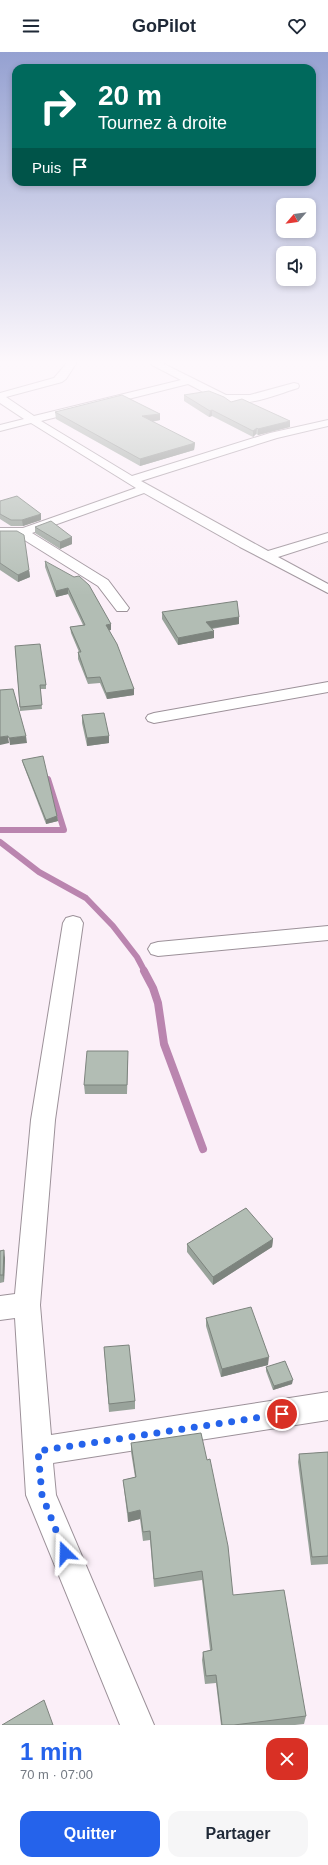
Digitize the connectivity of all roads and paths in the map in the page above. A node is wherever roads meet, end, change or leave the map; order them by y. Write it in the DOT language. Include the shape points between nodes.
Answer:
graph roads {
  1 [pos="64,440"];
  2 [pos="259,440"];
  3 [pos="130,481"];
  4 [pos="145,489"];
  5 [pos="1,531"];
  6 [pos="21,532"];
  7 [pos="328,537"];
  8 [pos="267,556"];
  9 [pos="328,589"];
  10 [pos="122,608"];
  11 [pos="328,687"];
  12 [pos="154,718"];
  13 [pos="73,922"];
  14 [pos="328,933"];
  15 [pos="158,949"];
  16 [pos="27,1305"];
  17 [pos="0,1308"];
  18 [pos="328,1406"];
  19 [pos="38,1451"];
  20 [pos="137,1725"];
  1 -- 3 [label="street"];
  2 -- 3 [label="street"];
  3 -- 4 [label="street"];
  4 -- 6 [label="street"];
  4 -- 8 [label="street"];
  5 -- 6 [label="street"];
  6 -- 10 [label="street" via="103,583"];
  7 -- 8 [label="street"];
  8 -- 9 [label="street"];
  11 -- 12 [label="street"];
  13 -- 16 [label="street" via="43,1120"];
  14 -- 15 [label="street"];
  16 -- 17 [label="street"];
  16 -- 19 [label="street"];
  18 -- 19 [label="street"];
  19 -- 20 [label="street" via="42,1495"];
}
